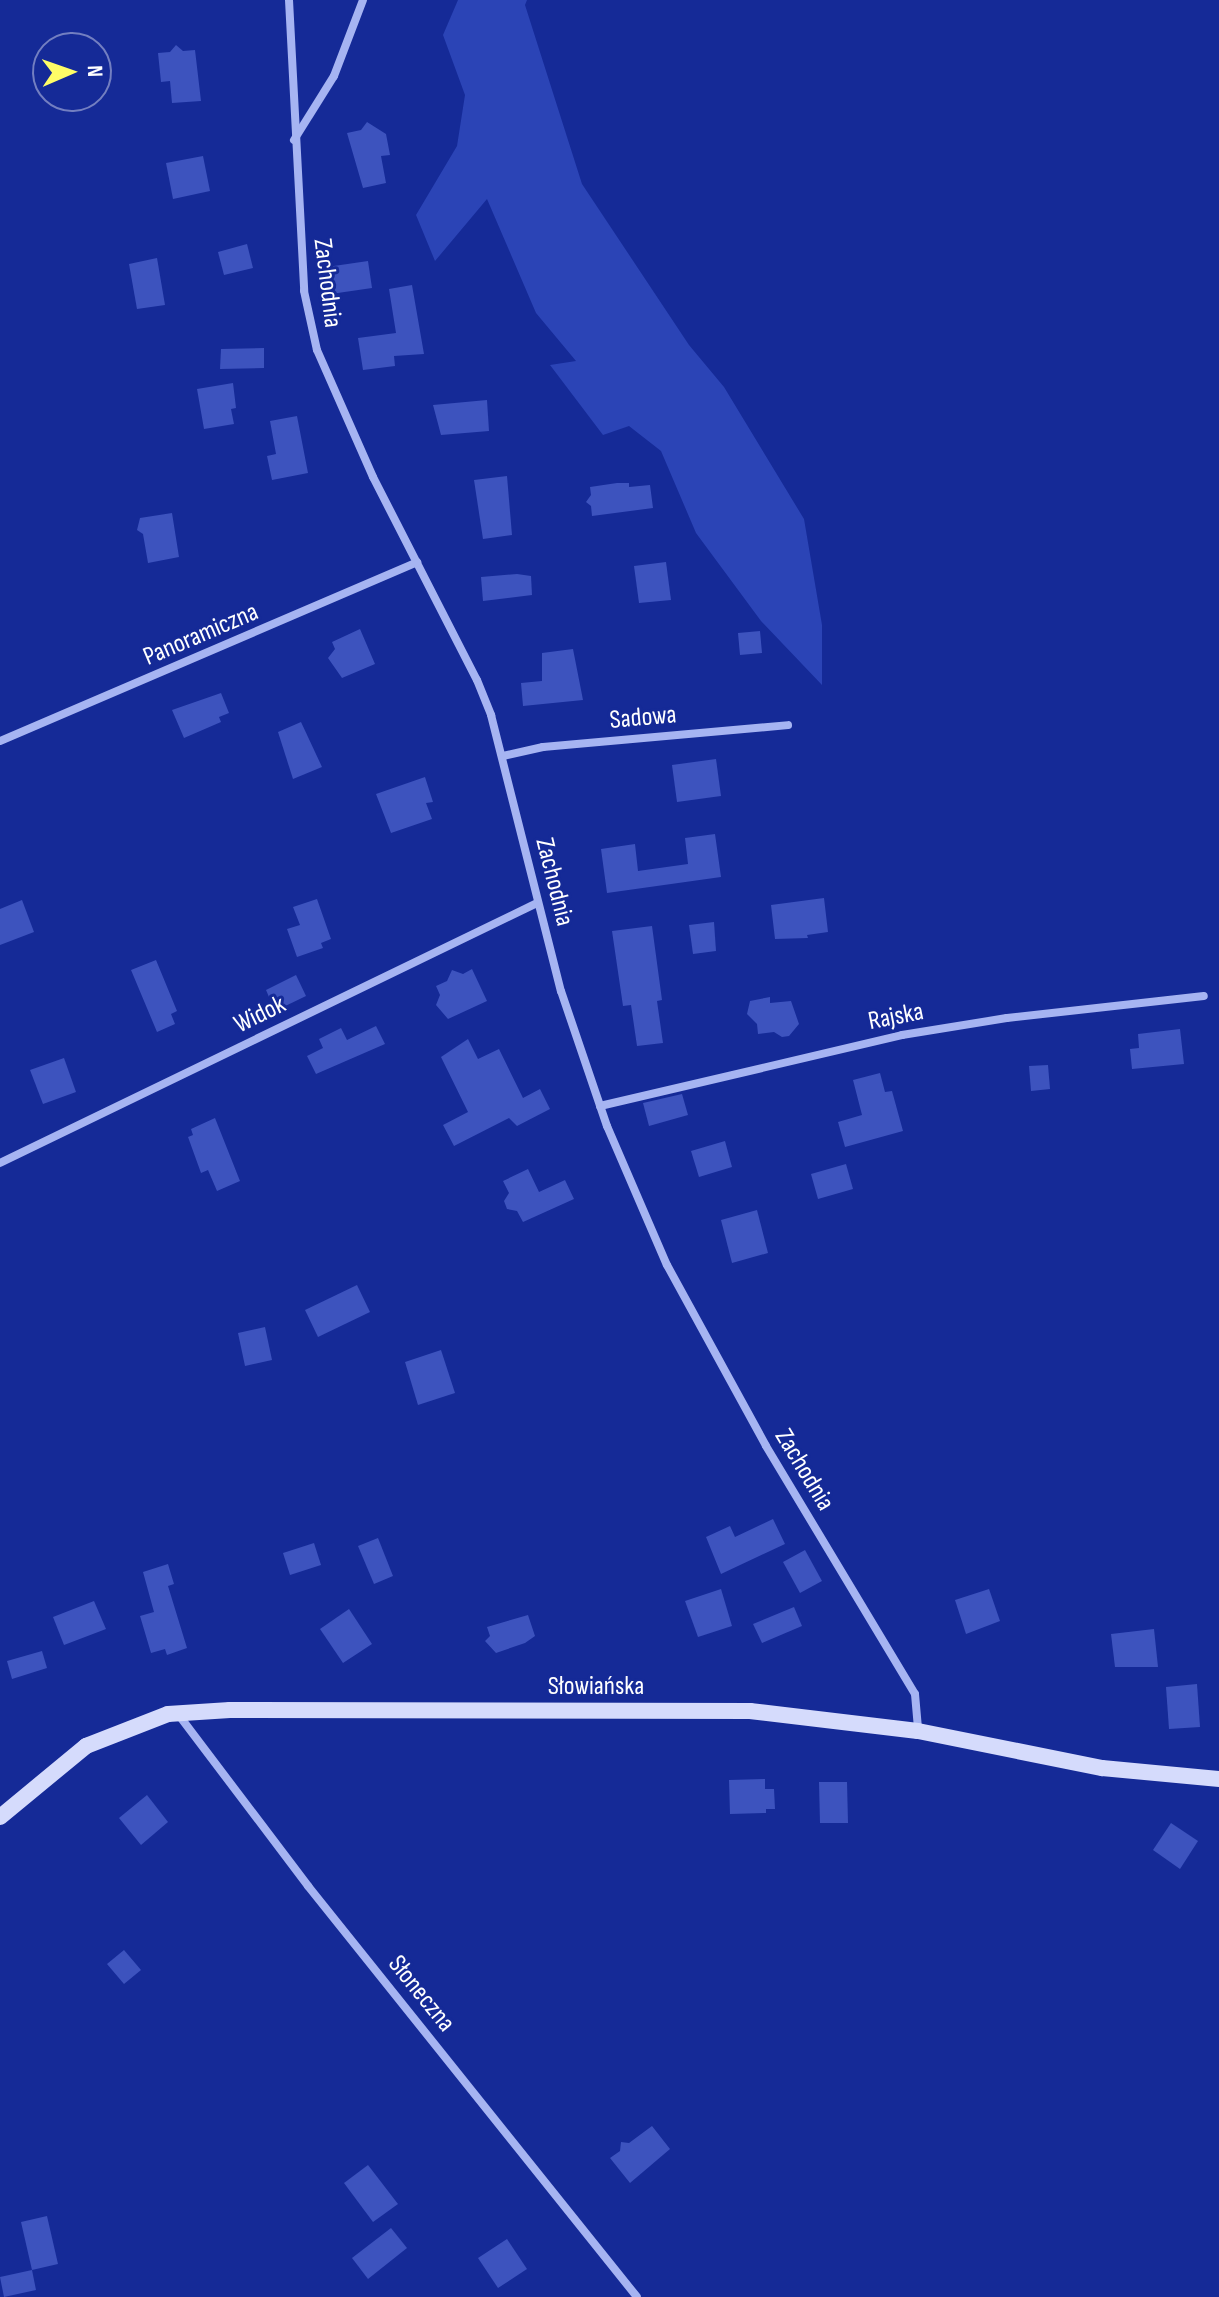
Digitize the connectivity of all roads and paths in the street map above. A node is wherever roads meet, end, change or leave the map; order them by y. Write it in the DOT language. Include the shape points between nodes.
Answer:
graph roads {
  1 [pos="289,0"];
  2 [pos="363,0"];
  3 [pos="294,140"];
  4 [pos="417,562"];
  5 [pos="788,725"];
  6 [pos="0,741"];
  7 [pos="503,756"];
  8 [pos="537,903"];
  9 [pos="1204,996"];
  10 [pos="600,1106"];
  11 [pos="0,1163"];
  12 [pos="177,1713"];
  13 [pos="918,1731"];
  14 [pos="1219,1779"];
  15 [pos="0,1817"];
  16 [pos="637,2297"];
  1 -- 3 [label="street, Zachodnia"];
  2 -- 3 [label="street" via="334,76"];
  3 -- 4 [label="street, Zachodnia" via="309,323 332,389"];
  4 -- 6 [label="street, Panoramiczna"];
  4 -- 7 [label="street, Zachodnia" via="477,680"];
  5 -- 7 [label="street, Sadowa" via="543,747"];
  7 -- 8 [label="street, Zachodnia"];
  8 -- 10 [label="street, Zachodnia"];
  8 -- 11 [label="street, Widok"];
  9 -- 10 [label="street, Rajska" via="902,1035"];
  10 -- 13 [label="street, Zachodnia" via="667,1265 712,1352 915,1694"];
  12 -- 13 [label="street, Słowiańska" via="750,1711"];
  12 -- 15 [label="street, Słowiańska" via="86,1746"];
  12 -- 16 [label="street, Słoneczna" via="264,1830"];
  13 -- 14 [label="street, Słowiańska" via="1102,1768"];
}
